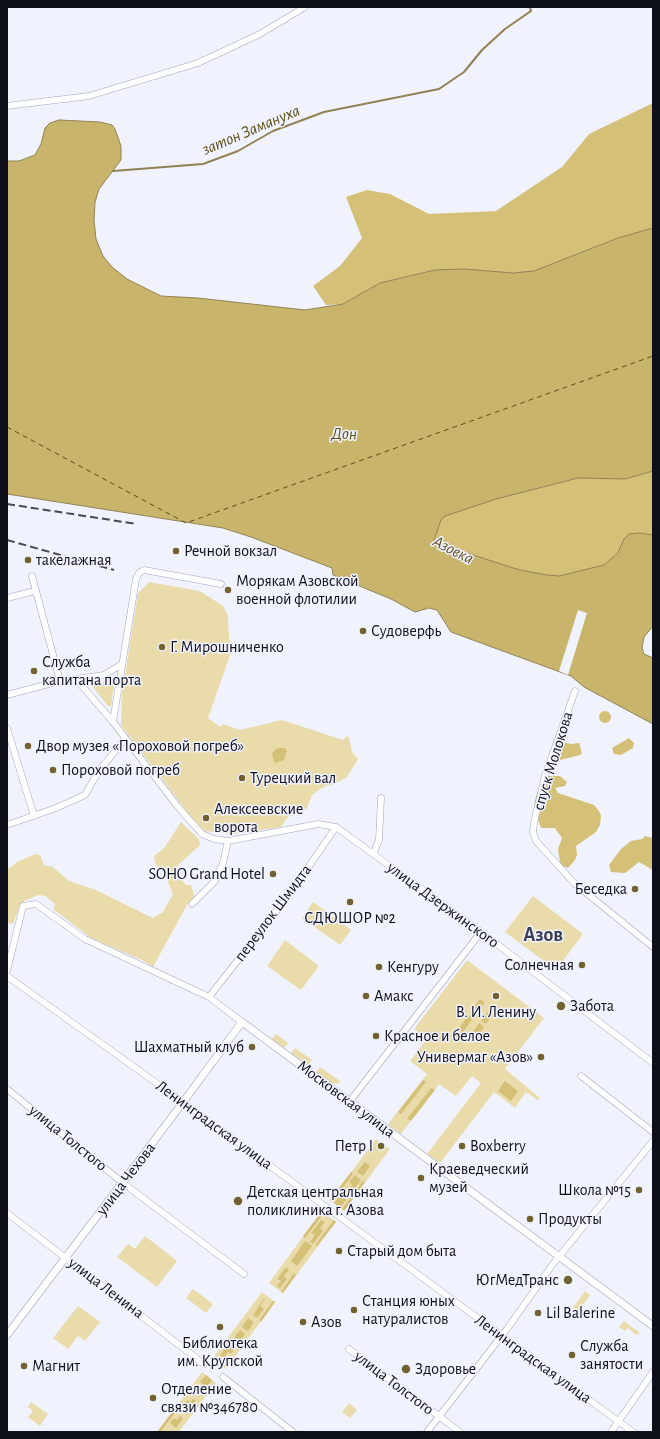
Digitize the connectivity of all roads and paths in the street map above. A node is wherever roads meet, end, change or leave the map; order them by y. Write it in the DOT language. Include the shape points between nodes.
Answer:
graph roads {
  1 [pos="305,7"];
  2 [pos="7,106"];
  3 [pos="32,576"];
  4 [pos="221,584"];
  5 [pos="35,591"];
  6 [pos="7,598"];
  7 [pos="122,664"];
  8 [pos="76,679"];
  9 [pos="60,681"];
  10 [pos="575,691"];
  11 [pos="7,695"];
  12 [pos="112,722"];
  13 [pos="7,728"];
  14 [pos="125,739"];
  15 [pos="380,798"];
  16 [pos="34,816"];
  17 [pos="7,825"];
  18 [pos="336,827"];
  19 [pos="228,841"];
  20 [pos="374,854"];
  21 [pos="192,904"];
  22 [pos="481,932"];
  23 [pos="653,947"];
  24 [pos="7,971"];
  25 [pos="7,976"];
  26 [pos="209,997"];
  27 [pos="242,1022"];
  28 [pos="653,1062"];
  29 [pos="581,1076"];
  30 [pos="7,1089"];
  31 [pos="350,1101"];
  32 [pos="183,1102"];
  33 [pos="653,1132"];
  34 [pos="653,1142"];
  35 [pos="123,1183"];
  36 [pos="7,1213"];
  37 [pos="559,1257"];
  38 [pos="66,1258"];
  39 [pos="244,1274"];
  40 [pos="653,1326"];
  41 [pos="7,1335"];
  42 [pos="501,1336"];
  43 [pos="349,1348"];
  44 [pos="204,1364"];
  45 [pos="653,1372"];
  46 [pos="223,1377"];
  47 [pos="439,1417"];
  48 [pos="619,1422"];
  49 [pos="293,1432"];
  50 [pos="427,1432"];
  51 [pos="460,1432"];
  52 [pos="611,1432"];
  53 [pos="632,1432"];
  1 -- 2 [label="street" via="260,34 198,64 89,96"];
  3 -- 5 [label="street"];
  4 -- 7 [label="street" via="144,570 139,573"];
  5 -- 6 [label="street"];
  5 -- 9 [label="street"];
  7 -- 8 [label="street" via="104,675"];
  7 -- 12 [label="street"];
  8 -- 9 [label="street"];
  8 -- 12 [label="street"];
  9 -- 11 [label="street"];
  10 -- 23 [label="street, спуск Молокова" via="545,776 533,832 536,841 561,871"];
  12 -- 14 [label="street"];
  13 -- 16 [label="street"];
  14 -- 16 [label="street" via="98,772 85,795"];
  14 -- 19 [label="street, улица Дзержинского" via="188,820 207,837"];
  15 -- 20 [label="street" via="379,840"];
  16 -- 17 [label="street"];
  18 -- 19 [label="street, улица Дзержинского" via="318,824"];
  18 -- 20 [label="street, улица Дзержинского"];
  18 -- 26 [label="street, переулок Шмидта" via="292,891"];
  19 -- 21 [label="street" via="223,863 215,881"];
  20 -- 22 [label="street, улица Дзержинского"];
  22 -- 28 [label="street, улица Дзержинского"];
  22 -- 31 [label="street"];
  24 -- 26 [label="street, Московская улица" via="23,906 36,904 85,939"];
  25 -- 32 [label="street, Ленинградская улица"];
  26 -- 27 [label="street, Московская улица"];
  27 -- 31 [label="main road, Московская улица"];
  27 -- 32 [label="main road, улица Чехова"];
  29 -- 33 [label="street"];
  30 -- 35 [label="street, улица Толстого"];
  31 -- 37 [label="main road, Московская улица"];
  32 -- 35 [label="main road, улица Чехова"];
  32 -- 42 [label="street, Ленинградская улица"];
  34 -- 37 [label="street"];
  35 -- 38 [label="main road, улица Чехова"];
  35 -- 39 [label="street, улица Толстого"];
  36 -- 38 [label="street, улица Ленина"];
  37 -- 40 [label="main road, Московская улица"];
  37 -- 42 [label="street"];
  38 -- 41 [label="main road, улица Чехова"];
  38 -- 44 [label="street, улица Ленина"];
  42 -- 47 [label="street"];
  42 -- 48 [label="street, Ленинградская улица"];
  43 -- 47 [label="street, улица Толстого"];
  45 -- 48 [label="street"];
  46 -- 49 [label="street"];
  47 -- 50 [label="street"];
  47 -- 51 [label="street, улица Толстого"];
  48 -- 52 [label="street"];
  48 -- 53 [label="street, Ленинградская улица"];
}
